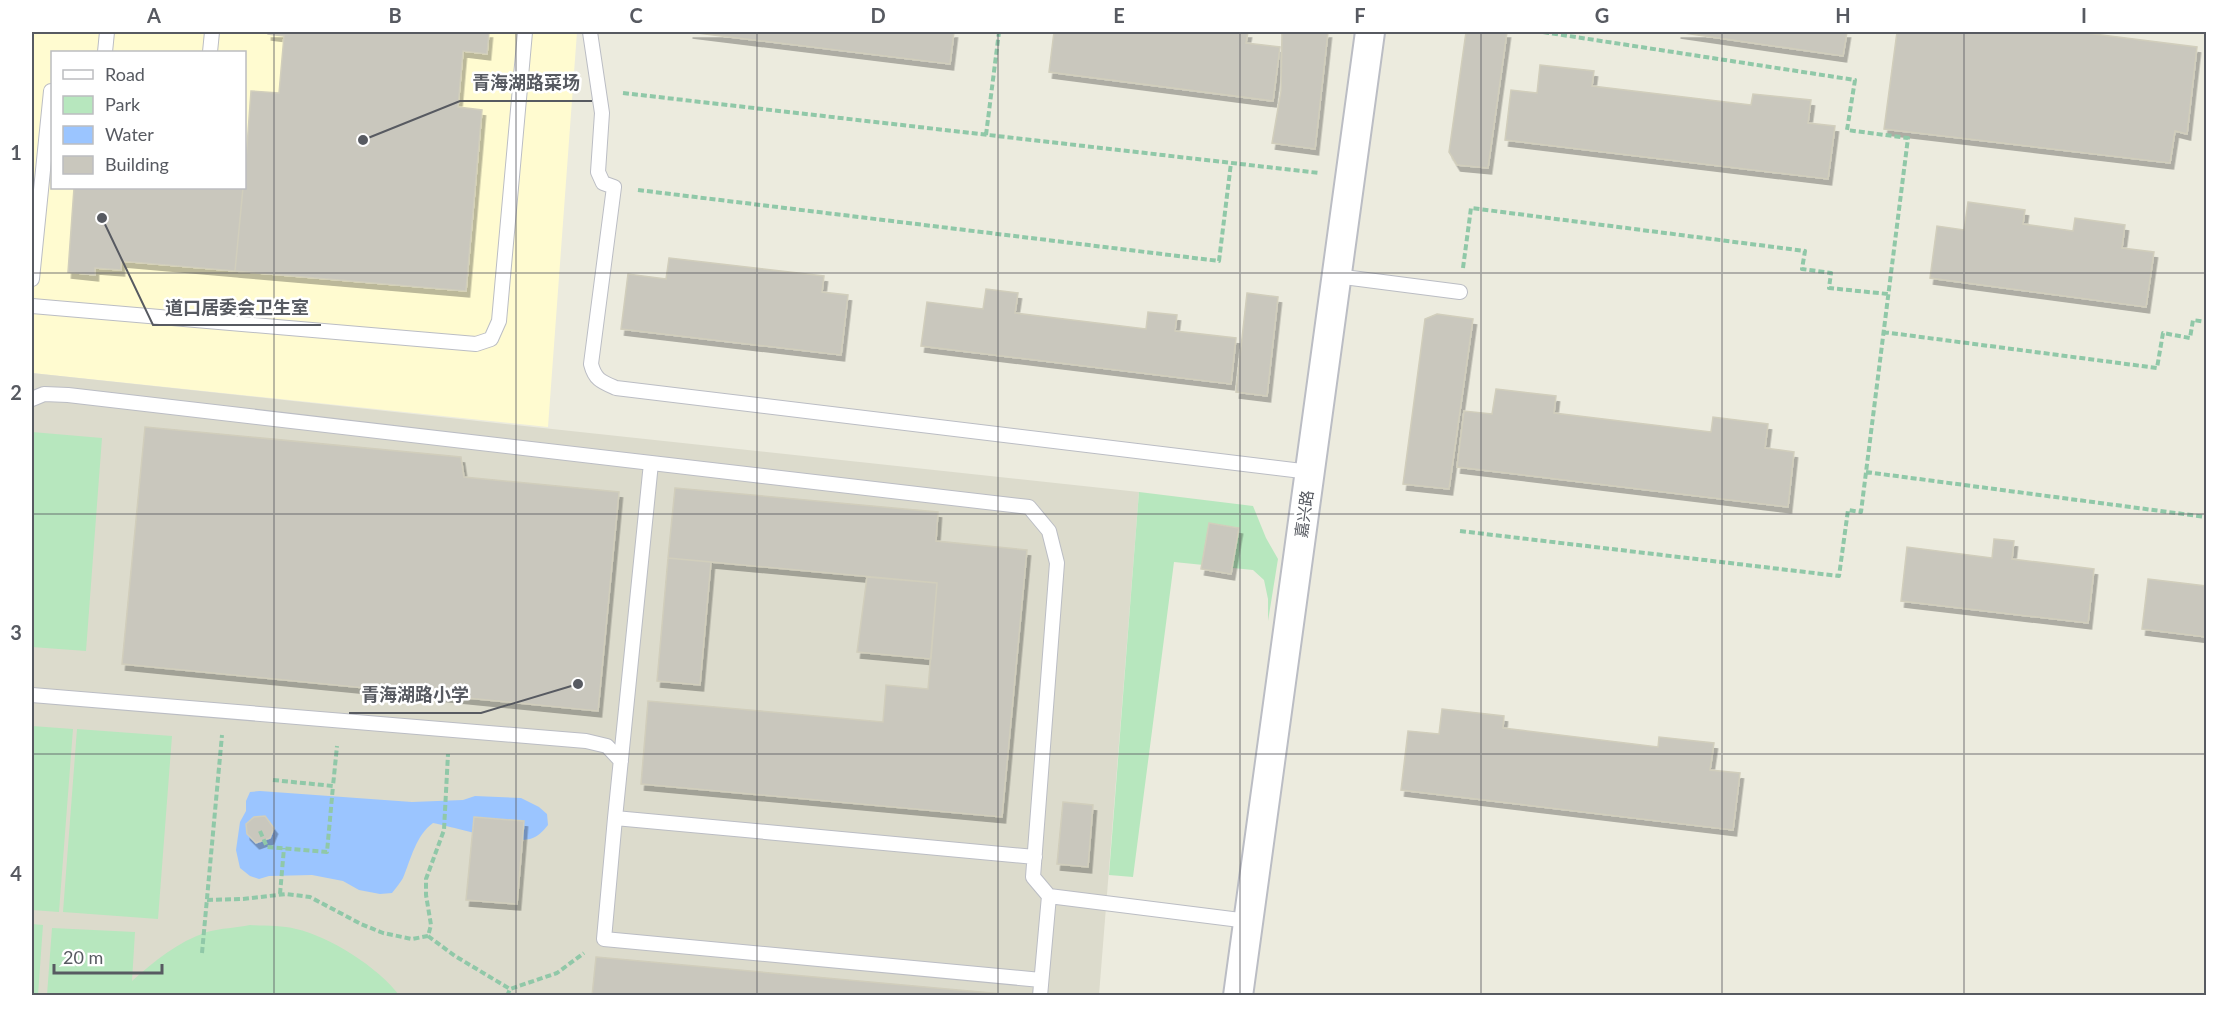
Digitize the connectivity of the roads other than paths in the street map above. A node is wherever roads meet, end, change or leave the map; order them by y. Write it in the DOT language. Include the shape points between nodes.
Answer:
graph roads {
  1 [pos="107,32"];
  2 [pos="212,32"];
  3 [pos="525,32"];
  4 [pos="590,32"];
  5 [pos="1370,32"];
  6 [pos="105,51"];
  7 [pos="210,51"];
  8 [pos="51,91"];
  9 [pos="1336,276"];
  10 [pos="32,279"];
  11 [pos="1460,292"];
  12 [pos="32,306"];
  13 [pos="32,399"];
  14 [pos="651,463"];
  15 [pos="1310,472"];
  16 [pos="32,695"];
  17 [pos="621,761"];
  18 [pos="615,818"];
  19 [pos="1035,857"];
  20 [pos="1049,896"];
  21 [pos="1248,921"];
  22 [pos="1041,980"];
  23 [pos="1040,996"];
  24 [pos="1238,996"];
  1 -- 6 [label="lane"];
  2 -- 7 [label="lane"];
  3 -- 12 [label="lane" via="499,321 491,339 476,344"];
  4 -- 15 [label="lane" via="602,113 598,172 603,183 614,187 591,364 602,381 616,388"];
  5 -- 9 [label="street, 嘉兴路"];
  8 -- 10 [label="lane"];
  9 -- 11 [label="lane"];
  9 -- 15 [label="street, 嘉兴路"];
  13 -- 14 [label="lane" via="44,394 68,394"];
  14 -- 17 [label="lane"];
  14 -- 19 [label="lane" via="1029,507 1049,531 1057,563"];
  15 -- 21 [label="street, 嘉兴路"];
  16 -- 17 [label="lane" via="586,741 607,746"];
  17 -- 18 [label="lane"];
  18 -- 19 [label="lane"];
  18 -- 22 [label="lane" via="604,939"];
  19 -- 20 [label="lane" via="1033,877"];
  20 -- 21 [label="lane"];
  20 -- 22 [label="lane"];
  21 -- 24 [label="street, 嘉兴路"];
  22 -- 23 [label="lane"];
}
